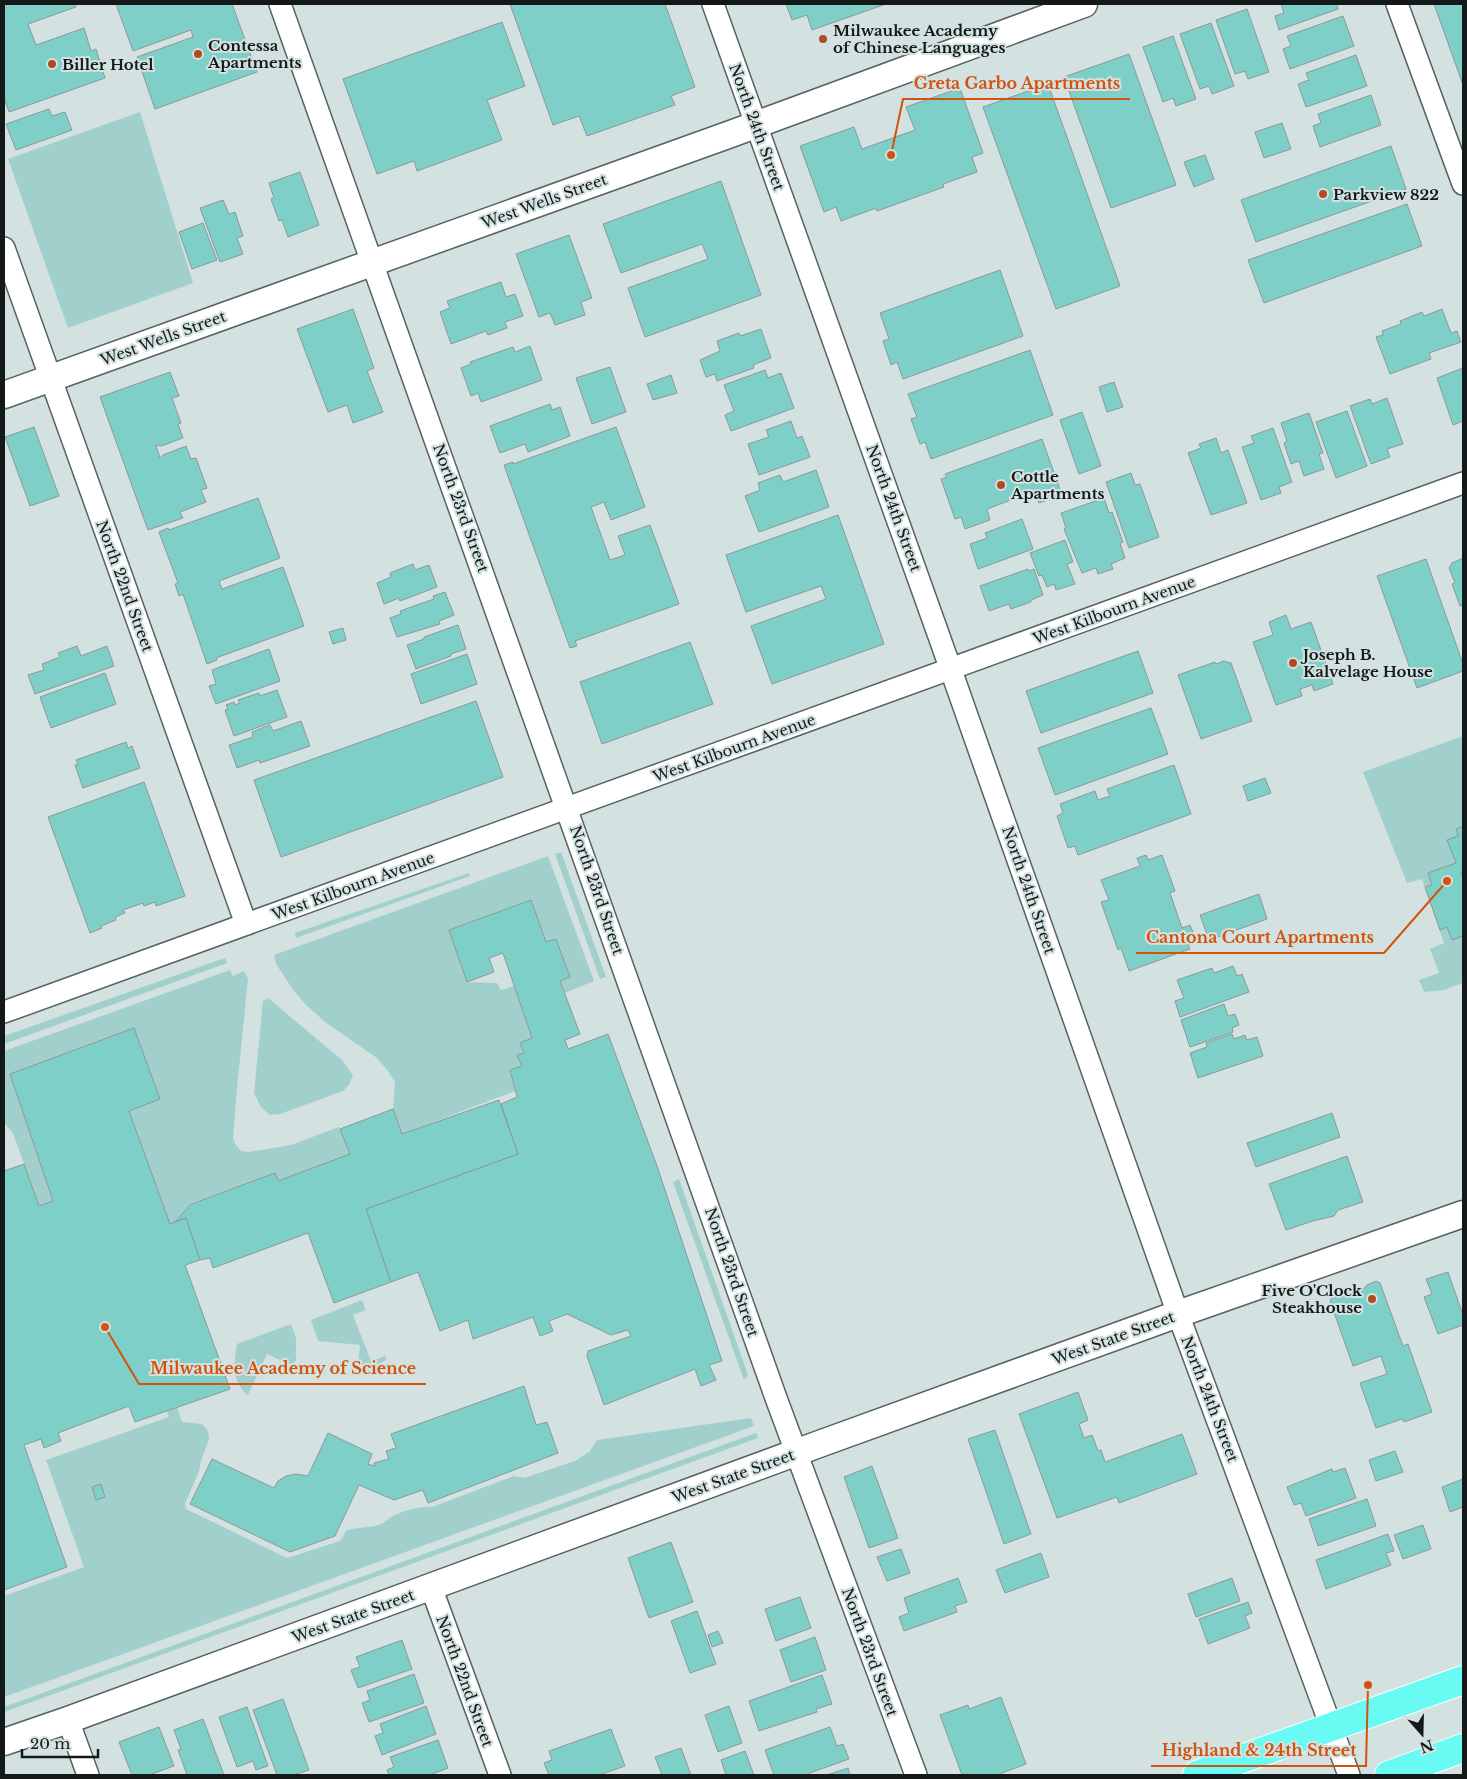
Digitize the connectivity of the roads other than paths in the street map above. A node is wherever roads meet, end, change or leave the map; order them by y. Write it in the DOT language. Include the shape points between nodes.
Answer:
graph roads {
  1 [pos="280,4"];
  2 [pos="713,4"];
  3 [pos="1084,4"];
  4 [pos="1396,4"];
  5 [pos="757,124"];
  6 [pos="1463,184"];
  7 [pos="4,248"];
  8 [pos="374,263"];
  9 [pos="51,379"];
  10 [pos="4,395"];
  11 [pos="1463,483"];
  12 [pos="951,670"];
  13 [pos="568,808"];
  14 [pos="246,924"];
  15 [pos="4,1012"];
  16 [pos="1463,1214"];
  17 [pos="1178,1314"];
  18 [pos="797,1452"];
  19 [pos="431,1586"];
  20 [pos="1463,1680"];
  21 [pos="68,1720"];
  22 [pos="1332,1726"];
  23 [pos="4,1742"];
  24 [pos="1463,1748"];
  25 [pos="88,1775"];
  26 [pos="500,1775"];
  27 [pos="916,1775"];
  28 [pos="1197,1775"];
  29 [pos="1349,1775"];
  30 [pos="1389,1775"];
  1 -- 8 [label="street, North 23rd Street"];
  2 -- 5 [label="street, North 24th Street"];
  3 -- 5 [label="street, West Wells Street"];
  4 -- 6 [label="street"];
  5 -- 8 [label="street, West Wells Street"];
  5 -- 12 [label="street, North 24th Street"];
  7 -- 9 [label="street, North 22nd Street"];
  8 -- 9 [label="street, West Wells Street"];
  8 -- 13 [label="street, North 23rd Street"];
  9 -- 10 [label="street, West Wells Street"];
  9 -- 14 [label="street, North 22nd Street"];
  11 -- 12 [label="street, West Kilbourn Avenue"];
  12 -- 13 [label="street, West Kilbourn Avenue"];
  12 -- 17 [label="street, North 24th Street"];
  13 -- 14 [label="street, West Kilbourn Avenue"];
  13 -- 18 [label="street, North 23rd Street"];
  14 -- 15 [label="street, West Kilbourn Avenue"];
  16 -- 17 [label="street, West State Street"];
  17 -- 18 [label="street, West State Street"];
  17 -- 22 [label="street, North 24th Street"];
  18 -- 19 [label="street, West State Street"];
  18 -- 27 [label="street, North 23rd Street"];
  19 -- 21 [label="street, West State Street"];
  19 -- 26 [label="street, North 22nd Street"];
  20 -- 22 [label="main road"];
  21 -- 23 [label="street, West State Street"];
  21 -- 25 [label="street"];
  22 -- 28 [label="main road"];
  22 -- 29 [label="street, North 24th Street"];
  24 -- 30 [label="main road"];
}
